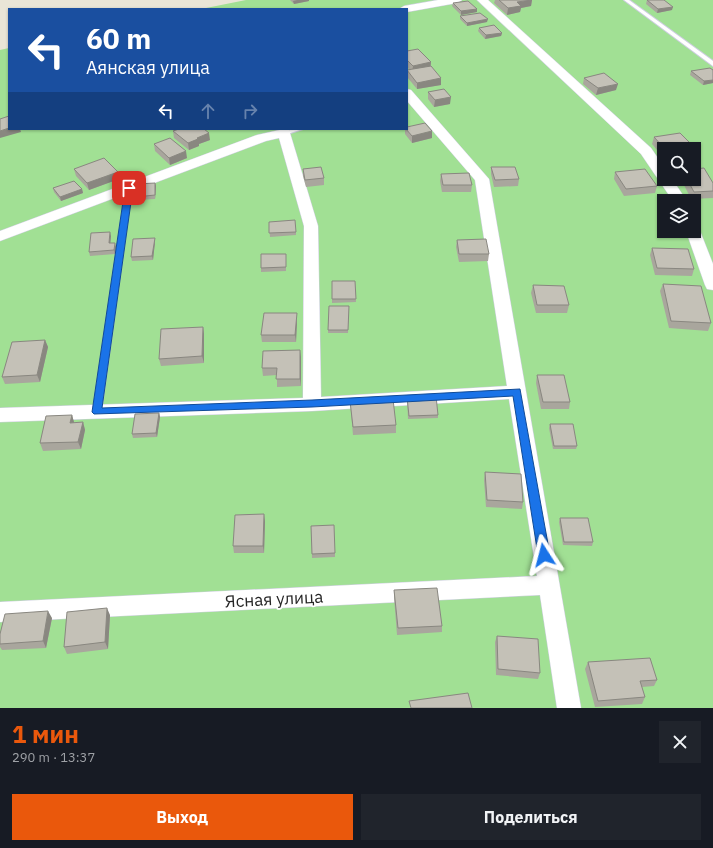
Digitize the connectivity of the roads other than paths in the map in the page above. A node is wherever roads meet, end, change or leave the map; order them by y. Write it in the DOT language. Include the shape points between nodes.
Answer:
graph roads {
  1 [pos="457,0"];
  2 [pos="482,0"];
  3 [pos="626,0"];
  4 [pos="408,8"];
  5 [pos="713,64"];
  6 [pos="410,100"];
  7 [pos="296,130"];
  8 [pos="284,133"];
  9 [pos="657,167"];
  10 [pos="129,188"];
  11 [pos="0,236"];
  12 [pos="696,238"];
  13 [pos="713,285"];
  14 [pos="517,392"];
  15 [pos="312,404"];
  16 [pos="97,412"];
  17 [pos="0,415"];
  18 [pos="549,585"];
  19 [pos="0,612"];
  20 [pos="569,708"];
  1 -- 4 [label="street"];
  2 -- 9 [label="street" via="646,151"];
  3 -- 5 [label="lane"];
  6 -- 14 [label="street" via="482,179"];
  7 -- 8 [label="lane"];
  8 -- 10 [label="street" via="262,138"];
  8 -- 15 [label="street" via="310,226"];
  10 -- 11 [label="street"];
  10 -- 16 [label="lane"];
  12 -- 13 [label="street"];
  14 -- 15 [label="street"];
  14 -- 18 [label="street"];
  15 -- 16 [label="street"];
  16 -- 17 [label="street"];
  18 -- 19 [label="street, Ясная улица"];
  18 -- 20 [label="street"];
}
